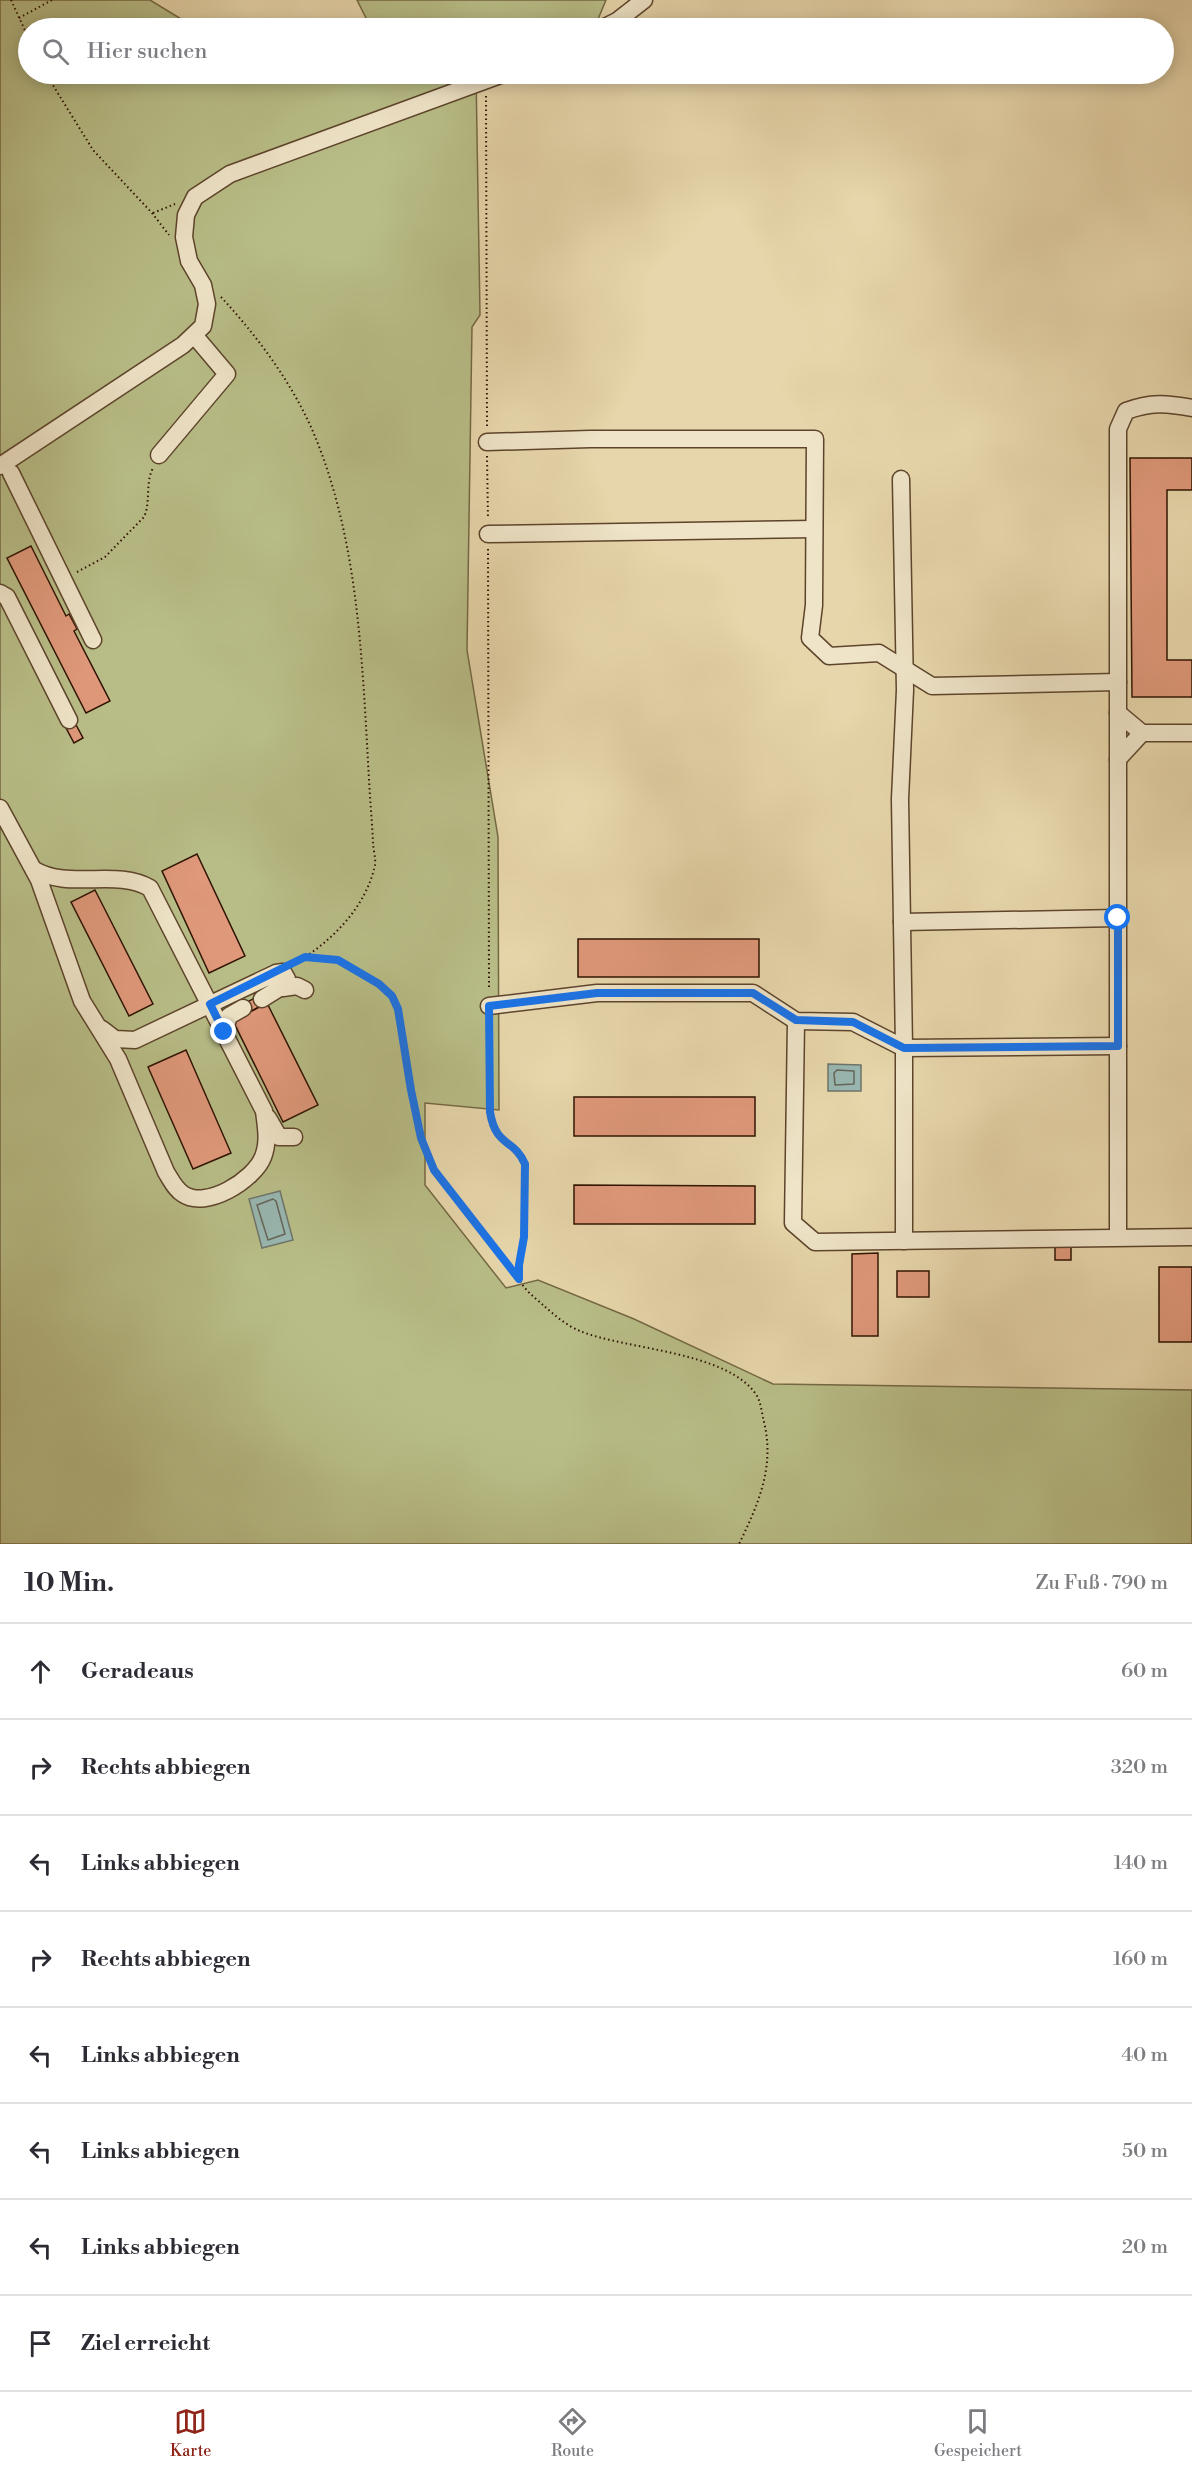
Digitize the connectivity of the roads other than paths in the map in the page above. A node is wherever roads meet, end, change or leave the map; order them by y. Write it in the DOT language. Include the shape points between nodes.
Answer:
graph roads {
  1 [pos="644,0"];
  2 [pos="621,18"];
  3 [pos="478,84"];
  4 [pos="194,335"];
  5 [pos="1192,408"];
  6 [pos="487,442"];
  7 [pos="159,455"];
  8 [pos="6,469"];
  9 [pos="901,479"];
  10 [pos="814,529"];
  11 [pos="488,534"];
  12 [pos="0,593"];
  13 [pos="93,640"];
  14 [pos="905,671"];
  15 [pos="1118,682"];
  16 [pos="1118,713"];
  17 [pos="69,720"];
  18 [pos="1142,733"];
  19 [pos="1192,733"];
  20 [pos="1118,759"];
  21 [pos="0,808"];
  22 [pos="33,869"];
  23 [pos="1118,918"];
  24 [pos="902,922"];
  25 [pos="289,971"];
  26 [pos="305,990"];
  27 [pos="262,999"];
  28 [pos="210,1004"];
  29 [pos="489,1006"];
  30 [pos="243,1008"];
  31 [pos="796,1020"];
  32 [pos="96,1024"];
  33 [pos="224,1032"];
  34 [pos="1118,1046"];
  35 [pos="904,1048"];
  36 [pos="264,1111"];
  37 [pos="294,1137"];
  38 [pos="1118,1237"];
  39 [pos="1192,1237"];
  40 [pos="904,1241"];
  1 -- 2 [label="lane"];
  3 -- 4 [label="lane" via="230,174 195,197 186,215 184,237 189,261 203,285 207,304 203,326"];
  4 -- 7 [label="lane" via="227,374"];
  4 -- 8 [label="lane"];
  5 -- 15 [label="lane" via="1145,404 1126,411 1118,429"];
  6 -- 10 [label="lane" via="815,439"];
  8 -- 13 [label="lane"];
  9 -- 14 [label="lane"];
  10 -- 11 [label="lane"];
  10 -- 14 [label="lane" via="810,638 829,656 879,653"];
  12 -- 17 [label="lane" via="7,597"];
  14 -- 15 [label="lane" via="932,686"];
  14 -- 24 [label="lane" via="900,799"];
  15 -- 16 [label="lane"];
  16 -- 18 [label="lane"];
  16 -- 20 [label="lane"];
  18 -- 19 [label="lane"];
  18 -- 20 [label="lane"];
  20 -- 23 [label="lane"];
  21 -- 22 [label="lane"];
  22 -- 28 [label="lane" via="58,880 126,881 150,888"];
  22 -- 32 [label="lane" via="82,1001"];
  23 -- 24 [label="lane"];
  23 -- 34 [label="lane"];
  24 -- 35 [label="lane"];
  25 -- 26 [label="lane" via="297,986"];
  25 -- 27 [label="lane"];
  25 -- 28 [label="lane"];
  28 -- 32 [label="lane" via="135,1040 115,1039"];
  28 -- 33 [label="lane"];
  29 -- 31 [label="lane" via="597,993 753,993"];
  30 -- 33 [label="lane" via="229,1016"];
  31 -- 35 [label="lane" via="853,1022"];
  31 -- 40 [label="lane" via="793,1223 814,1242"];
  32 -- 36 [label="lane" via="123,1069 166,1172 183,1194 207,1198 249,1176 266,1144"];
  33 -- 36 [label="lane"];
  34 -- 35 [label="lane"];
  34 -- 38 [label="lane"];
  35 -- 40 [label="lane"];
  36 -- 37 [label="lane" via="279,1137"];
  38 -- 39 [label="lane"];
  38 -- 40 [label="lane"];
}
